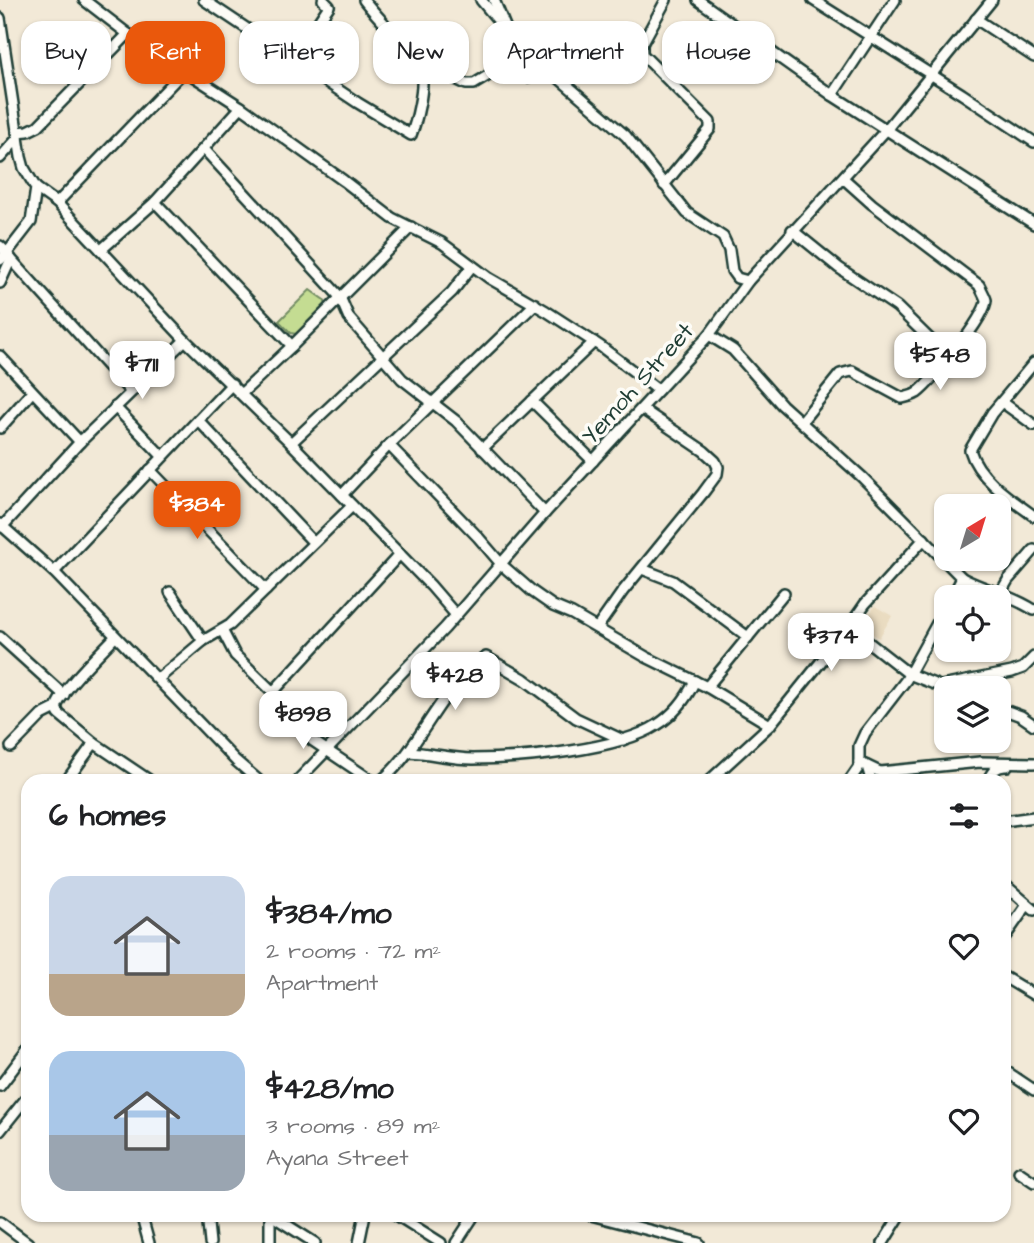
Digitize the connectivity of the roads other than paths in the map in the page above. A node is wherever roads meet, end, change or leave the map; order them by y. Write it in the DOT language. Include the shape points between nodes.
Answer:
graph roads {
  1 [pos="84,0"];
  2 [pos="204,0"];
  3 [pos="323,0"];
  4 [pos="364,0"];
  5 [pos="481,0"];
  6 [pos="494,0"];
  7 [pos="666,0"];
  8 [pos="698,0"];
  9 [pos="813,0"];
  10 [pos="895,0"];
  11 [pos="992,0"];
  12 [pos="0,19"];
  13 [pos="976,19"];
  14 [pos="319,21"];
  15 [pos="382,21"];
  16 [pos="499,21"];
  17 [pos="503,21"];
  18 [pos="125,32"];
  19 [pos="125,37"];
  20 [pos="871,37"];
  21 [pos="1034,57"];
  22 [pos="3,64"];
  23 [pos="932,75"];
  24 [pos="171,84"];
  25 [pos="206,84"];
  26 [pos="421,84"];
  27 [pos="564,84"];
  28 [pos="832,95"];
  29 [pos="241,107"];
  30 [pos="886,130"];
  31 [pos="18,135"];
  32 [pos="1034,142"];
  33 [pos="204,149"];
  34 [pos="0,158"];
  35 [pos="843,178"];
  36 [pos="664,185"];
  37 [pos="36,188"];
  38 [pos="57,202"];
  39 [pos="155,202"];
  40 [pos="1034,224"];
  41 [pos="411,227"];
  42 [pos="792,230"];
  43 [pos="101,250"];
  44 [pos="5,254"];
  45 [pos="472,266"];
  46 [pos="748,281"];
  47 [pos="0,283"];
  48 [pos="340,297"];
  49 [pos="535,304"];
  50 [pos="709,335"];
  51 [pos="185,340"];
  52 [pos="594,342"];
  53 [pos="292,346"];
  54 [pos="0,356"];
  55 [pos="382,357"];
  56 [pos="949,358"];
  57 [pos="1034,363"];
  58 [pos="232,384"];
  59 [pos="658,390"];
  60 [pos="32,391"];
  61 [pos="130,391"];
  62 [pos="242,393"];
  63 [pos="532,401"];
  64 [pos="1002,402"];
  65 [pos="433,404"];
  66 [pos="115,407"];
  67 [pos="642,409"];
  68 [pos="198,420"];
  69 [pos="802,421"];
  70 [pos="1034,425"];
  71 [pos="0,428"];
  72 [pos="80,442"];
  73 [pos="291,443"];
  74 [pos="389,445"];
  75 [pos="482,449"];
  76 [pos="162,456"];
  77 [pos="593,461"];
  78 [pos="150,470"];
  79 [pos="341,495"];
  80 [pos="352,506"];
  81 [pos="545,513"];
  82 [pos="1034,516"];
  83 [pos="1,526"];
  84 [pos="924,539"];
  85 [pos="313,542"];
  86 [pos="1034,551"];
  87 [pos="400,554"];
  88 [pos="502,565"];
  89 [pos="642,569"];
  90 [pos="54,572"];
  91 [pos="962,578"];
  92 [pos="958,585"];
  93 [pos="974,585"];
  94 [pos="1005,585"];
  95 [pos="267,590"];
  96 [pos="170,592"];
  97 [pos="784,593"];
  98 [pos="1011,597"];
  99 [pos="1034,610"];
  100 [pos="456,615"];
  101 [pos="849,627"];
  102 [pos="597,628"];
  103 [pos="934,629"];
  104 [pos="222,630"];
  105 [pos="0,637"];
  106 [pos="115,637"];
  107 [pos="748,637"];
  108 [pos="203,641"];
  109 [pos="1034,657"];
  110 [pos="909,674"];
  111 [pos="995,676"];
  112 [pos="158,680"];
  113 [pos="695,681"];
  114 [pos="934,684"];
  115 [pos="707,687"];
  116 [pos="273,692"];
  117 [pos="64,695"];
  118 [pos="56,708"];
  119 [pos="1011,712"];
  120 [pos="770,725"];
  121 [pos="1034,726"];
  122 [pos="623,740"];
  123 [pos="94,743"];
  124 [pos="11,747"];
  125 [pos="409,751"];
  126 [pos="327,752"];
  127 [pos="863,764"];
  128 [pos="1034,765"];
  129 [pos="71,774"];
  130 [pos="140,774"];
  131 [pos="251,774"];
  132 [pos="304,774"];
  133 [pos="362,774"];
  134 [pos="388,774"];
  135 [pos="717,774"];
  136 [pos="854,774"];
  137 [pos="868,774"];
  138 [pos="992,774"];
  139 [pos="1034,817"];
  140 [pos="1011,820"];
  141 [pos="1011,890"];
  142 [pos="1030,907"];
  143 [pos="1011,929"];
  144 [pos="1011,981"];
  145 [pos="1034,995"];
  146 [pos="21,1058"];
  147 [pos="1011,1075"];
  148 [pos="0,1086"];
  149 [pos="1034,1090"];
  150 [pos="21,1105"];
  151 [pos="0,1131"];
  152 [pos="1019,1172"];
  153 [pos="1034,1182"];
  154 [pos="0,1222"];
  155 [pos="143,1222"];
  156 [pos="208,1222"];
  157 [pos="269,1222"];
  158 [pos="281,1222"];
  159 [pos="363,1222"];
  160 [pos="408,1222"];
  161 [pos="470,1222"];
  162 [pos="613,1222"];
  163 [pos="896,1222"];
  164 [pos="671,1240"];
  165 [pos="28,1243"];
  166 [pos="149,1243"];
  167 [pos="210,1243"];
  168 [pos="270,1243"];
  169 [pos="315,1243"];
  170 [pos="359,1243"];
  171 [pos="441,1243"];
  172 [pos="456,1243"];
  173 [pos="699,1243"];
  174 [pos="883,1243"];
  1 -- 18 [label="street"];
  2 -- 26 [label="street" via="411,135"];
  3 -- 14 [label="street" via="329,6"];
  4 -- 15 [label="street"];
  5 -- 16 [label="street"];
  6 -- 17 [label="street"];
  7 -- 36 [label="street" via="642,44 642,54 710,122 710,129"];
  8 -- 28 [label="street"];
  9 -- 20 [label="street"];
  10 -- 20 [label="street"];
  11 -- 13 [label="street, Yemoh Street"];
  12 -- 22 [label="street"];
  13 -- 21 [label="street"];
  13 -- 23 [label="street, Yemoh Street"];
  19 -- 31 [label="street" via="38,126"];
  20 -- 23 [label="street"];
  20 -- 28 [label="street"];
  22 -- 31 [label="street"];
  23 -- 30 [label="street, Yemoh Street"];
  23 -- 32 [label="street"];
  24 -- 38 [label="street"];
  25 -- 29 [label="street"];
  27 -- 36 [label="street" via="626,136"];
  28 -- 30 [label="street"];
  29 -- 33 [label="street"];
  29 -- 41 [label="street" via="392,218"];
  30 -- 35 [label="street, Yemoh Street"];
  30 -- 40 [label="street"];
  31 -- 34 [label="street"];
  31 -- 37 [label="street" via="24,168"];
  33 -- 39 [label="street"];
  33 -- 48 [label="street"];
  35 -- 42 [label="street, Yemoh Street"];
  35 -- 56 [label="street" via="979,285 986,300 983,311"];
  36 -- 46 [label="street" via="687,213 723,237 732,271"];
  37 -- 38 [label="street"];
  37 -- 44 [label="street" via="31,222"];
  38 -- 43 [label="street"];
  39 -- 43 [label="street"];
  39 -- 53 [label="street"];
  41 -- 45 [label="street"];
  41 -- 48 [label="street"];
  42 -- 46 [label="street, Yemoh Street"];
  42 -- 56 [label="street" via="897,307"];
  43 -- 51 [label="street"];
  44 -- 47 [label="street"];
  44 -- 61 [label="street"];
  45 -- 49 [label="street"];
  45 -- 55 [label="street" via="452,292"];
  46 -- 50 [label="street, Yemoh Street"];
  48 -- 53 [label="street"];
  48 -- 55 [label="street" via="349,318"];
  49 -- 52 [label="street"];
  49 -- 65 [label="street"];
  50 -- 59 [label="street, Yemoh Street"];
  50 -- 69 [label="street" via="733,350"];
  51 -- 58 [label="street"];
  51 -- 61 [label="street"];
  52 -- 59 [label="street"];
  52 -- 63 [label="street"];
  53 -- 62 [label="street"];
  54 -- 60 [label="street"];
  55 -- 65 [label="street"];
  55 -- 73 [label="street"];
  56 -- 69 [label="street" via="919,391 902,398 846,371"];
  57 -- 64 [label="street"];
  58 -- 62 [label="street"];
  58 -- 68 [label="street"];
  59 -- 67 [label="street, Yemoh Street"];
  60 -- 71 [label="street"];
  60 -- 72 [label="street"];
  61 -- 66 [label="street"];
  62 -- 73 [label="street"];
  63 -- 75 [label="street"];
  63 -- 77 [label="street"];
  64 -- 70 [label="street"];
  64 -- 82 [label="street" via="970,450 974,463"];
  65 -- 74 [label="street"];
  65 -- 75 [label="street"];
  66 -- 72 [label="street"];
  66 -- 76 [label="street"];
  67 -- 77 [label="street, Yemoh Street"];
  67 -- 89 [label="street" via="704,450 718,467 703,493"];
  68 -- 76 [label="street"];
  68 -- 85 [label="street"];
  69 -- 84 [label="street"];
  72 -- 83 [label="street"];
  73 -- 79 [label="street"];
  74 -- 79 [label="street"];
  74 -- 88 [label="street"];
  75 -- 81 [label="street"];
  76 -- 78 [label="street"];
  77 -- 81 [label="street, Yemoh Street"];
  78 -- 90 [label="street"];
  78 -- 95 [label="street"];
  79 -- 80 [label="street"];
  80 -- 85 [label="street"];
  80 -- 87 [label="street"];
  81 -- 88 [label="street, Yemoh Street"];
  83 -- 90 [label="street"];
  84 -- 91 [label="street"];
  84 -- 101 [label="street"];
  85 -- 95 [label="street"];
  86 -- 94 [label="street"];
  87 -- 100 [label="street"];
  87 -- 116 [label="street"];
  88 -- 100 [label="street, Yemoh Street"];
  88 -- 102 [label="street" via="553,606"];
  89 -- 102 [label="street"];
  89 -- 107 [label="street" via="673,581"];
  90 -- 106 [label="street"];
  91 -- 92 [label="street"];
  91 -- 93 [label="street"];
  95 -- 104 [label="street"];
  96 -- 108 [label="street"];
  97 -- 107 [label="street"];
  98 -- 99 [label="street"];
  100 -- 126 [label="street, Yemoh Street"];
  101 -- 110 [label="street"];
  101 -- 120 [label="street"];
  102 -- 113 [label="street"];
  103 -- 110 [label="street"];
  104 -- 108 [label="street"];
  104 -- 116 [label="street" via="235,655"];
  105 -- 117 [label="street"];
  106 -- 112 [label="street"];
  106 -- 117 [label="street"];
  107 -- 115 [label="street"];
  108 -- 112 [label="street"];
  109 -- 111 [label="street" via="1023,668"];
  110 -- 114 [label="street"];
  110 -- 127 [label="street" via="865,733 859,746"];
  112 -- 131 [label="street"];
  113 -- 115 [label="street"];
  113 -- 122 [label="street" via="684,702 659,725"];
  115 -- 120 [label="street"];
  116 -- 126 [label="street" via="279,704"];
  117 -- 118 [label="street"];
  118 -- 123 [label="street"];
  118 -- 124 [label="street" via="42,715"];
  119 -- 121 [label="street"];
  120 -- 135 [label="street"];
  122 -- 125 [label="street" via="598,747 472,759"];
  122 -- 125 [label="street" via="576,718 486,657 457,684"];
  123 -- 129 [label="street"];
  123 -- 130 [label="street"];
  125 -- 134 [label="street"];
  126 -- 132 [label="street, Yemoh Street"];
  126 -- 133 [label="street"];
  127 -- 128 [label="street" via="880,772 980,762"];
  127 -- 136 [label="street"];
  127 -- 137 [label="street"];
  128 -- 138 [label="street" via="1001,766"];
  139 -- 140 [label="street"];
  141 -- 142 [label="street"];
  142 -- 143 [label="street"];
  144 -- 145 [label="street"];
  146 -- 148 [label="street"];
  147 -- 149 [label="street"];
  150 -- 151 [label="street"];
  152 -- 153 [label="street"];
  154 -- 165 [label="street"];
  155 -- 166 [label="street"];
  156 -- 167 [label="street"];
  157 -- 168 [label="street"];
  158 -- 169 [label="street"];
  159 -- 170 [label="street"];
  160 -- 171 [label="street"];
  161 -- 172 [label="street"];
  162 -- 164 [label="street"];
  163 -- 174 [label="street"];
  164 -- 173 [label="street"];
}
